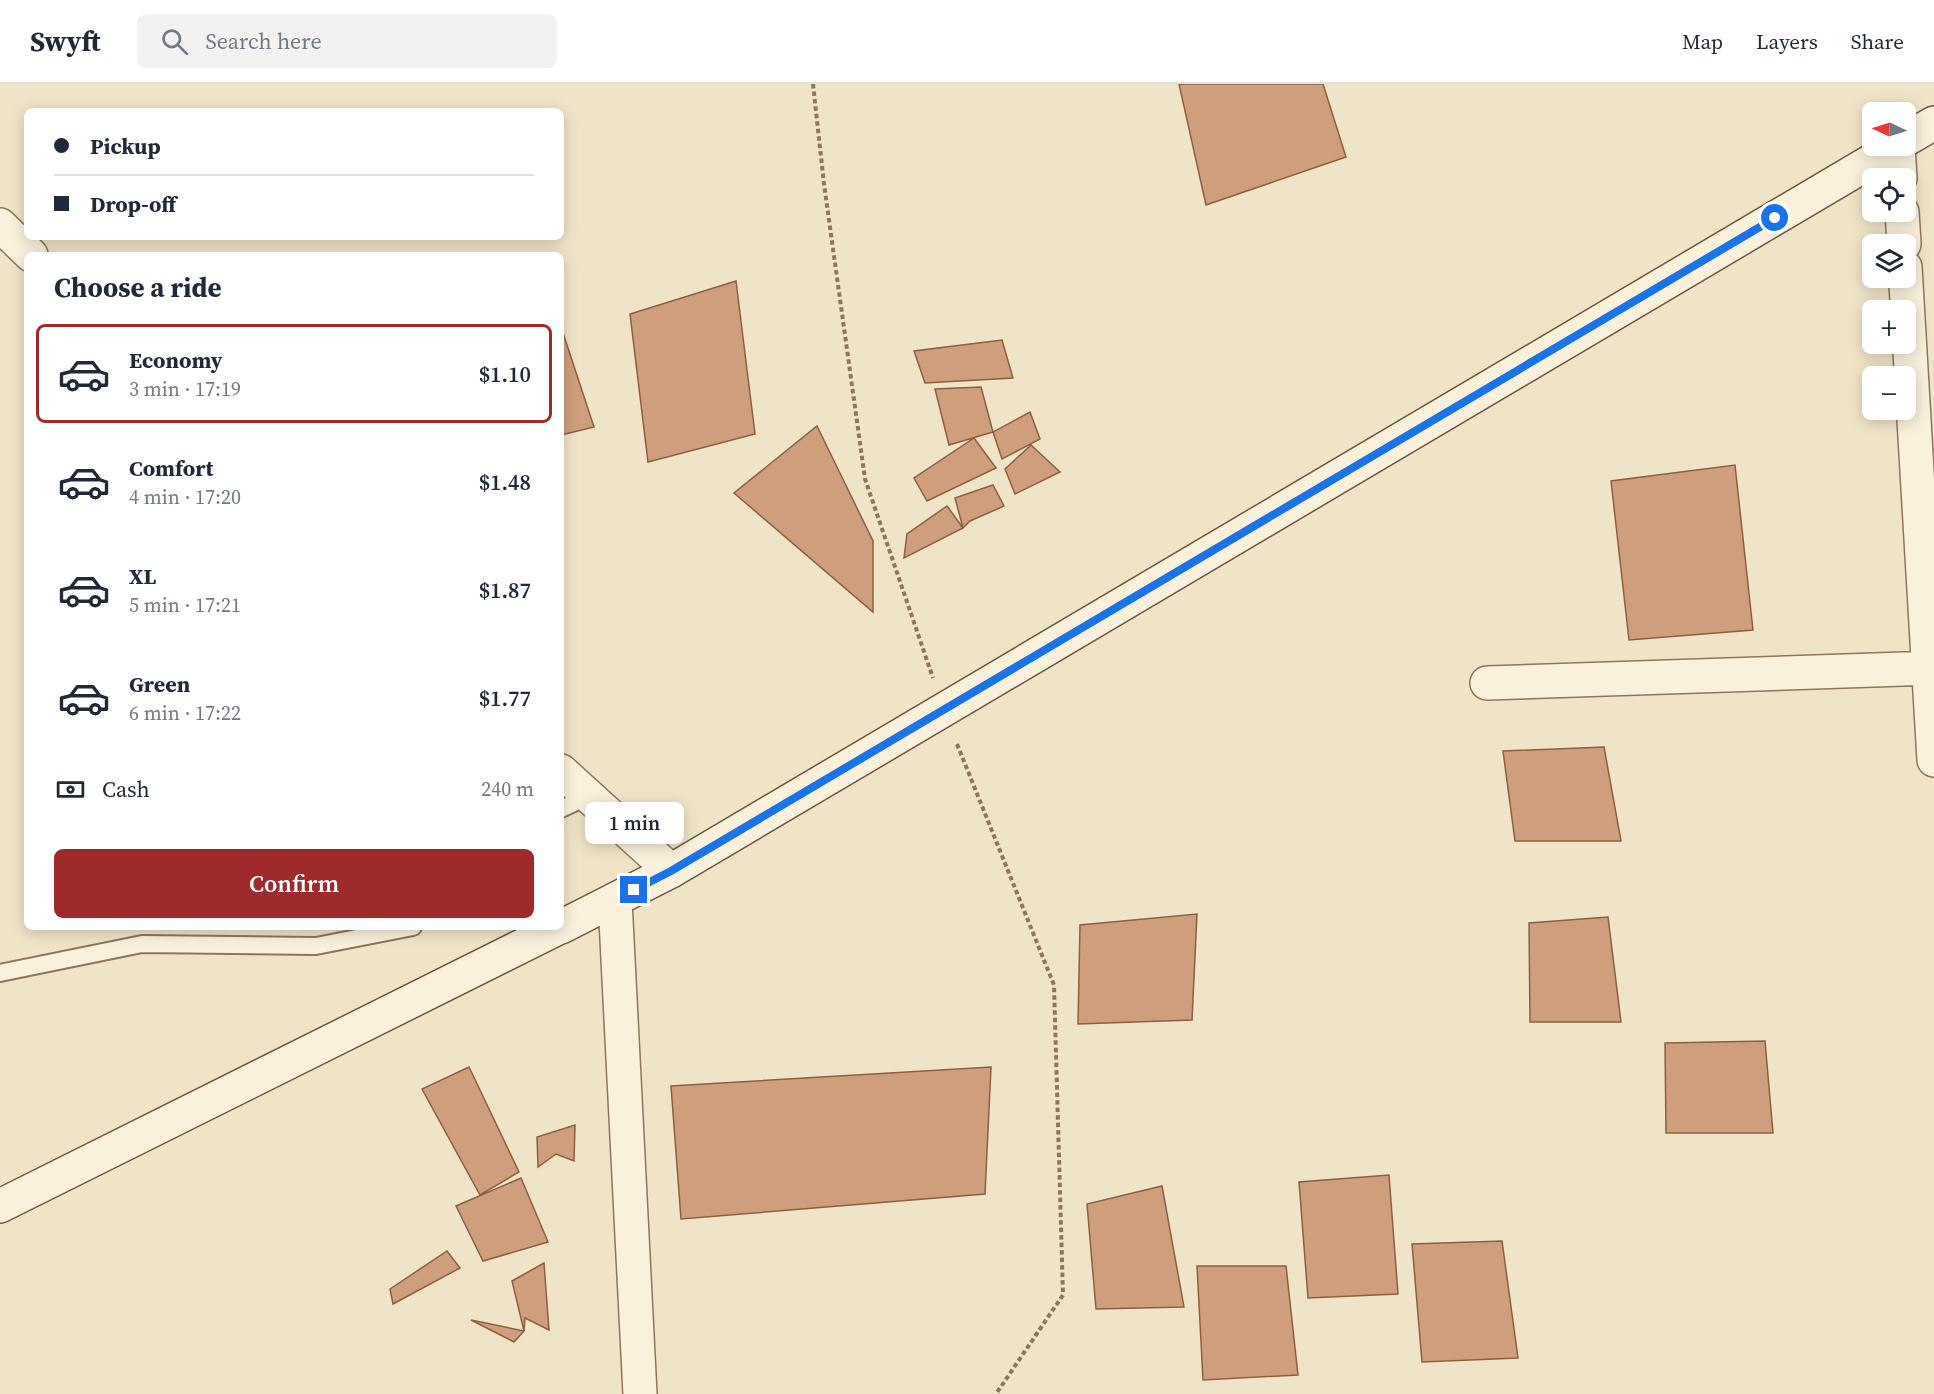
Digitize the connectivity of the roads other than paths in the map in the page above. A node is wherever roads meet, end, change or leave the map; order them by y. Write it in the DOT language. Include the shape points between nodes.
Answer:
graph roads {
  1 [pos="1934,123"];
  2 [pos="1916,134"];
  3 [pos="1880,156"];
  4 [pos="0,225"];
  5 [pos="28,252"];
  6 [pos="1906,288"];
  7 [pos="1932,668"];
  8 [pos="1487,683"];
  9 [pos="1934,760"];
  10 [pos="564,778"];
  11 [pos="575,803"];
  12 [pos="671,871"];
  13 [pos="615,900"];
  14 [pos="564,926"];
  15 [pos="398,930"];
  16 [pos="555,930"];
  17 [pos="0,972"];
  18 [pos="0,1206"];
  19 [pos="640,1394"];
  1 -- 2 [label="main road"];
  3 -- 12 [label="main road"];
  4 -- 5 [label="main road"];
  6 -- 7 [label="main road"];
  7 -- 8 [label="main road"];
  7 -- 9 [label="main road"];
  10 -- 11 [label="main road"];
  11 -- 12 [label="main road"];
  12 -- 13 [label="main road"];
  13 -- 14 [label="main road"];
  13 -- 19 [label="main road"];
  15 -- 17 [label="lane" via="316,946 142,944"];
  16 -- 18 [label="main road"];
}
